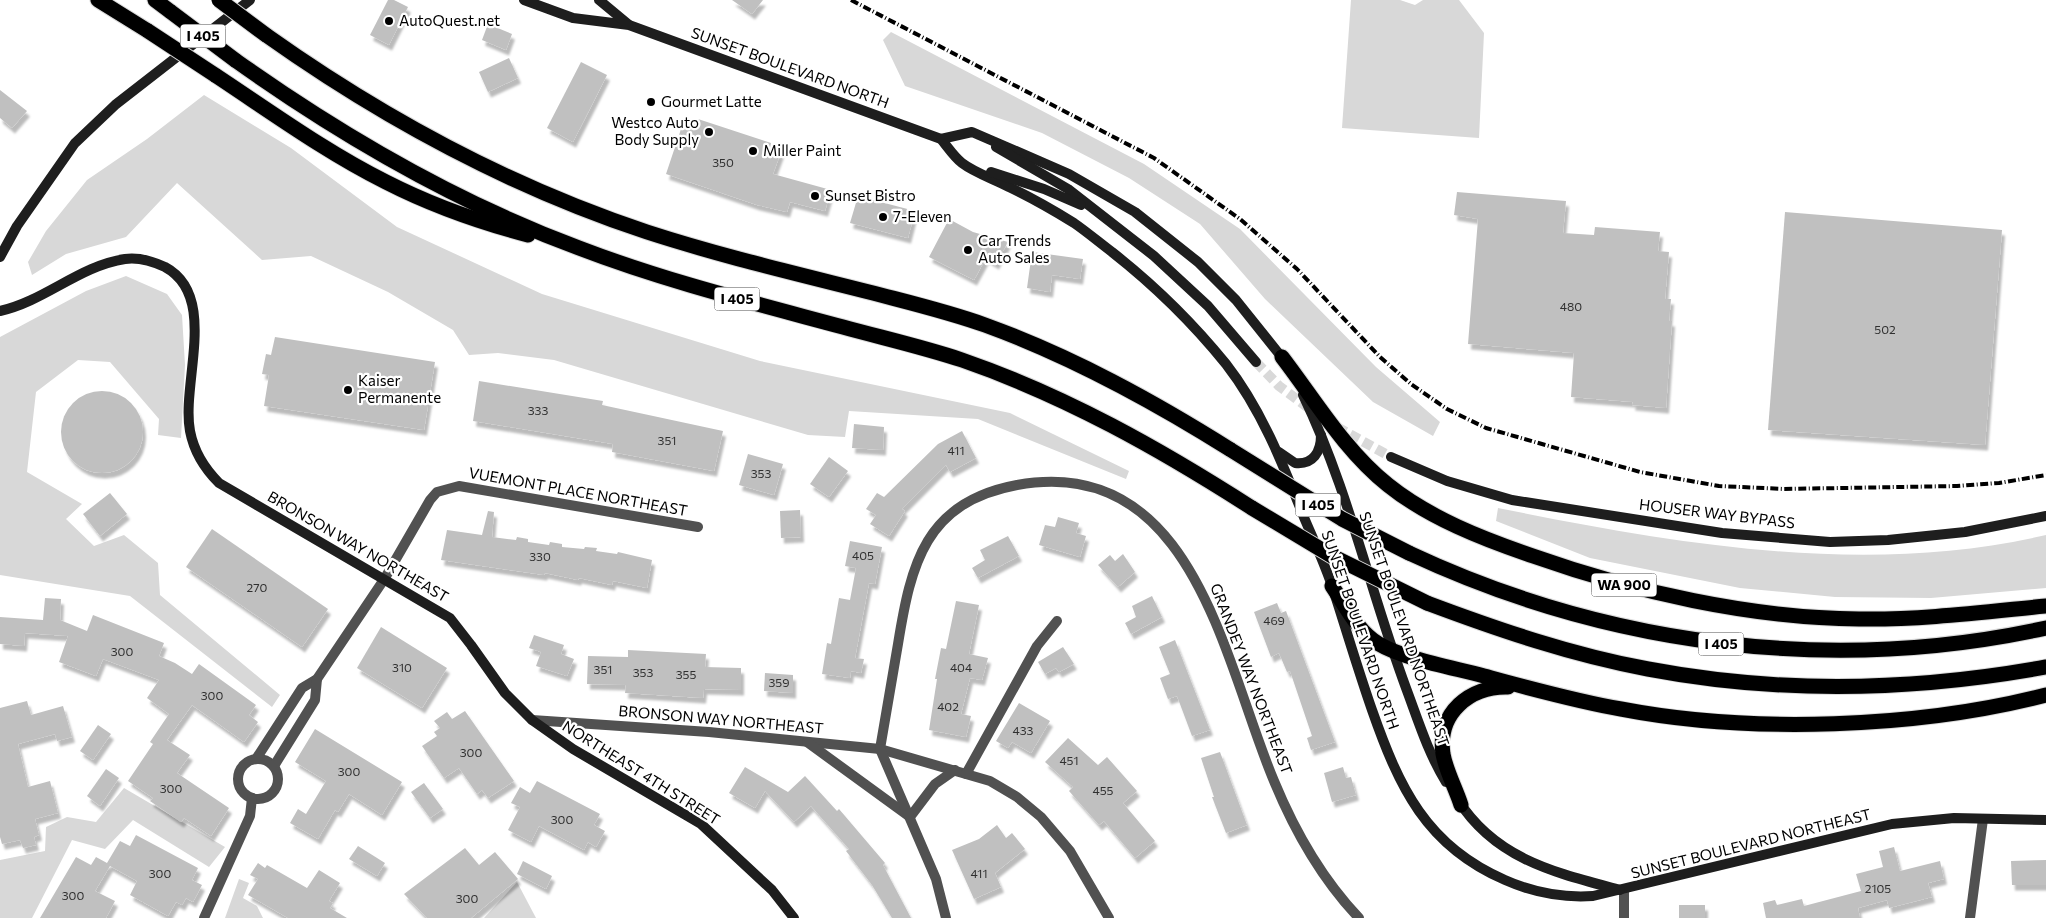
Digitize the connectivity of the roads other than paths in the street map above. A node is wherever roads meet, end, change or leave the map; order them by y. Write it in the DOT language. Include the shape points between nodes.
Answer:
graph roads {
  1 [pos="98,0"];
  2 [pos="155,0"];
  3 [pos="219,0"];
  4 [pos="250,0"];
  5 [pos="524,0"];
  6 [pos="599,0"];
  7 [pos="629,25"];
  8 [pos="972,132"];
  9 [pos="941,139"];
  10 [pos="961,163"];
  11 [pos="1096,212"];
  12 [pos="577,248"];
  13 [pos="0,257"];
  14 [pos="0,312"];
  15 [pos="1282,356"];
  16 [pos="1256,362"];
  17 [pos="1321,431"];
  18 [pos="1278,452"];
  19 [pos="1391,457"];
  20 [pos="2046,516"];
  21 [pos="698,527"];
  22 [pos="384,578"];
  23 [pos="1332,586"];
  24 [pos="2046,606"];
  25 [pos="1057,621"];
  26 [pos="2046,628"];
  27 [pos="1392,650"];
  28 [pos="2046,667"];
  29 [pos="317,679"];
  30 [pos="1527,688"];
  31 [pos="2046,695"];
  32 [pos="532,720"];
  33 [pos="807,742"];
  34 [pos="880,749"];
  35 [pos="256,759"];
  36 [pos="274,766"];
  37 [pos="955,770"];
  38 [pos="966,774"];
  39 [pos="252,798"];
  40 [pos="1462,805"];
  41 [pos="910,817"];
  42 [pos="1983,819"];
  43 [pos="2046,820"];
  44 [pos="1624,890"];
  45 [pos="204,918"];
  46 [pos="794,918"];
  47 [pos="946,918"];
  48 [pos="1109,918"];
  49 [pos="1359,918"];
  50 [pos="1624,918"];
  51 [pos="1970,918"];
  1 -- 12 [label="highway, bridge" via="306,135 386,182 484,224"];
  2 -- 12 [label="highway, I 405, bridge" via="309,111 400,166 458,196"];
  3 -- 26 [label="highway, I 405, bridge" via="307,64 388,114 472,159 559,198 667,238 938,310 984,325 1093,370 1171,412 1335,515 1456,575 1556,610 1643,632 1708,642 1814,650 1893,649 1956,643"];
  4 -- 13 [label="main road" via="115,105 75,143 16,226"];
  5 -- 7 [label="main road, SUNSET BOULEVARD NORTH" via="573,18"];
  6 -- 7 [label="main road, SUNSET BOULEVARD NORTH"];
  7 -- 9 [label="main road, SUNSET BOULEVARD NORTH"];
  8 -- 9 [label="main road"];
  8 -- 11 [label="main road" via="1068,189"];
  8 -- 15 [label="main road, WA 900" via="1069,174 1135,212 1198,262 1236,300"];
  9 -- 10 [label="main road, SUNSET BOULEVARD NORTH"];
  10 -- 11 [label="main road" via="1044,189"];
  10 -- 18 [label="main road, SUNSET BOULEVARD NORTH" via="1032,198 1078,226 1148,281 1225,363 1245,390"];
  11 -- 16 [label="main road" via="1182,280"];
  12 -- 28 [label="highway, I 405, bridge" via="705,290 913,346 1010,378 1107,422 1332,556 1427,603 1476,622 1585,655 1647,669 1747,683 1843,686 1946,682"];
  14 -- 22 [label="main road, BRONSON WAY NORTHEAST" via="20,307 93,268 112,262 145,259 173,272 187,292 196,324 188,406 195,450 206,469 219,483"];
  15 -- 17 [label="main road"];
  15 -- 24 [label="highway, WA 900" via="1346,443 1388,485 1420,507 1499,544 1591,576 1668,596 1793,615 1910,619"];
  17 -- 18 [label="main road" via="1319,451 1308,462 1295,463"];
  17 -- 27 [label="main road, SUNSET BOULEVARD NORTHEAST"];
  18 -- 23 [label="main road, SUNSET BOULEVARD NORTH"];
  19 -- 20 [label="main road, HOUSER WAY BYPASS" via="1447,481 1512,500 1722,533 1830,542 1888,540 1965,532"];
  21 -- 22 [label="street, VUEMONT PLACE NORTHEAST" via="459,486 437,492 430,500"];
  22 -- 29 [label="street, VUEMONT PLACE NORTHEAST"];
  22 -- 32 [label="main road, BRONSON WAY NORTHEAST" via="450,618 505,693"];
  23 -- 27 [label="highway" via="1369,636"];
  23 -- 44 [label="main road, SUNSET BOULEVARD NORTH" via="1390,761 1402,788 1444,840 1491,874 1545,893 1574,898"];
  25 -- 38 [label="street" via="1037,646"];
  27 -- 30 [label="highway"];
  27 -- 40 [label="main road, SUNSET BOULEVARD NORTHEAST" via="1437,767"];
  29 -- 35 [label="street, VUEMONT PLACE NORTHEAST" via="302,688"];
  29 -- 36 [label="street, VUEMONT PLACE NORTHEAST" via="315,700"];
  30 -- 31 [label="highway" via="1647,713 1777,724 1924,717"];
  30 -- 40 [label="highway" via="1480,690 1458,704 1450,714 1444,729 1444,755"];
  32 -- 33 [label="street, BRONSON WAY NORTHEAST"];
  32 -- 46 [label="main road, NORTHEAST 4TH STREET" via="573,749 700,824 772,890"];
  33 -- 34 [label="street, BRONSON WAY NORTHEAST"];
  33 -- 41 [label="street"];
  34 -- 37 [label="street, BRONSON WAY NORTHEAST"];
  34 -- 41 [label="street"];
  34 -- 49 [label="street, GRANDEY WAY NORTHEAST" via="913,572 919,555 936,529 962,506 1003,487 1053,482 1094,488 1126,502 1172,541 1210,608 1274,781 1304,845 1323,875"];
  35 -- 36 [label="street" via="266,760"];
  35 -- 39 [label="street" via="243,765 238,780 242,792"];
  36 -- 39 [label="street" via="278,778 272,794"];
  37 -- 38 [label="street, BRONSON WAY NORTHEAST"];
  37 -- 41 [label="street" via="934,784"];
  38 -- 48 [label="street, BRONSON WAY NORTHEAST" via="990,781 1041,817 1070,850"];
  39 -- 45 [label="street" via="250,816"];
  40 -- 44 [label="main road, SUNSET BOULEVARD NORTHEAST" via="1488,834 1523,859 1566,876"];
  41 -- 47 [label="street" via="936,879"];
  42 -- 43 [label="main road, SUNSET BOULEVARD NORTHEAST"];
  42 -- 44 [label="main road, SUNSET BOULEVARD NORTHEAST" via="1954,818 1892,824"];
  42 -- 51 [label="street"];
  44 -- 50 [label="street"];
}
